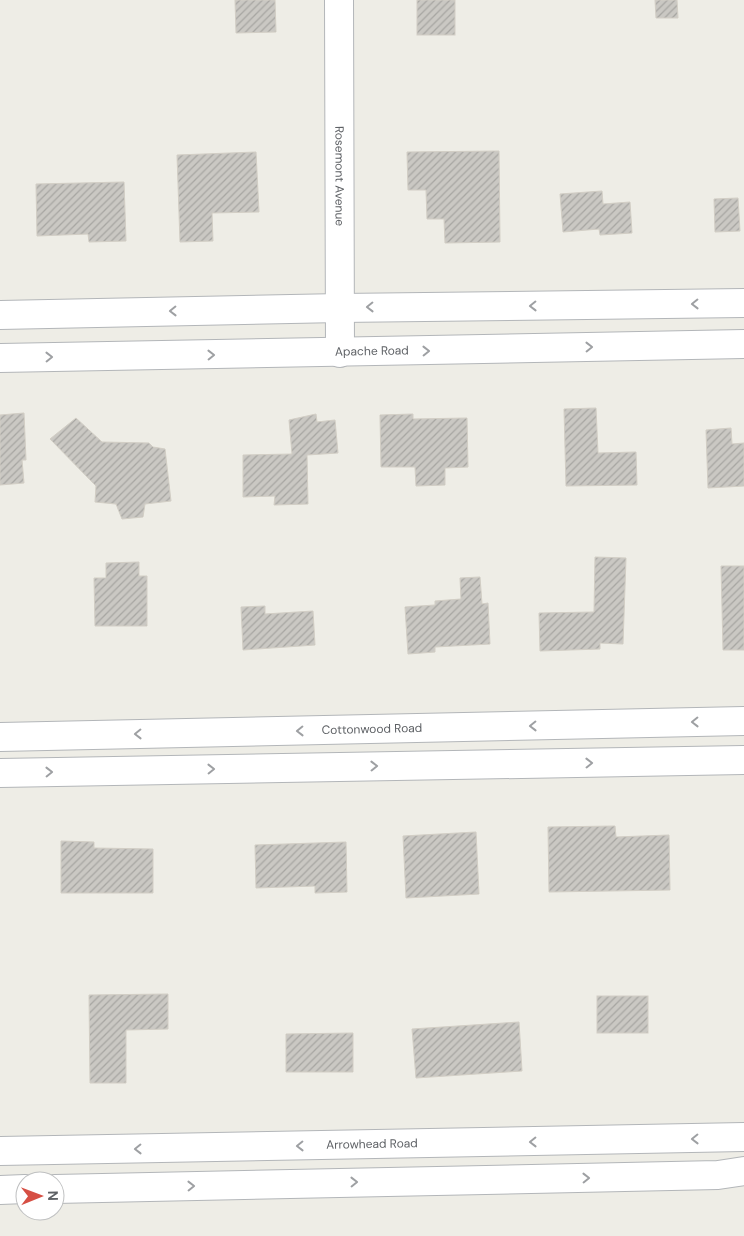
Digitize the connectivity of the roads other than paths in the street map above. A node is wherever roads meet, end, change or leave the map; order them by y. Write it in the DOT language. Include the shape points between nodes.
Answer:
graph roads {
  1 [pos="339,0"];
  2 [pos="744,303"];
  3 [pos="340,308"];
  4 [pos="0,315"];
  5 [pos="744,344"];
  6 [pos="340,352"];
  7 [pos="0,358"];
  8 [pos="744,721"];
  9 [pos="0,737"];
  10 [pos="744,760"];
  11 [pos="0,773"];
  12 [pos="744,1137"];
  13 [pos="0,1151"];
  14 [pos="744,1171"];
  15 [pos="15,1189"];
  16 [pos="65,1189"];
  17 [pos="0,1190"];
  1 -- 3 [label="street, Rosemont Avenue"];
  2 -- 3 [label="street, one-way"];
  3 -- 4 [label="street, one-way"];
  3 -- 6 [label="street, Rosemont Avenue"];
  6 -- 5 [label="street, Apache Road, one-way"];
  7 -- 6 [label="street, Apache Road, one-way"];
  8 -- 9 [label="street, Cottonwood Road, one-way"];
  11 -- 10 [label="street, one-way"];
  12 -- 13 [label="street, Arrowhead Road, one-way"];
  16 -- 14 [label="street, one-way" via="718,1175"];
  15 -- 17 [label="street"];
}
